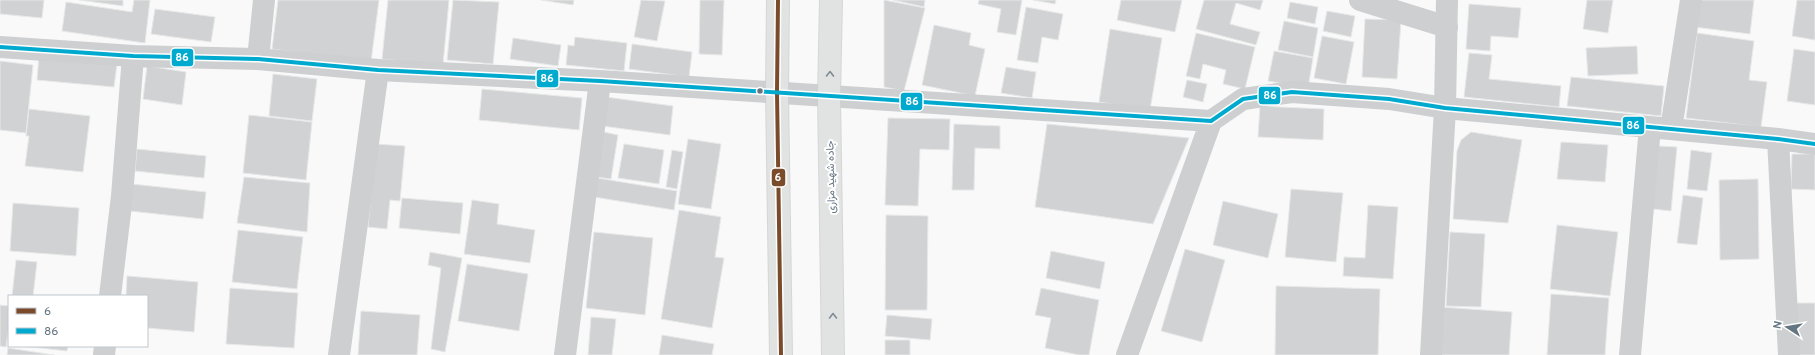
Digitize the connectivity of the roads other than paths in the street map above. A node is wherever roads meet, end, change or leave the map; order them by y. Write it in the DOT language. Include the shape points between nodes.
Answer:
graph roads {
  1 [pos="264,0"];
  2 [pos="778,0"];
  3 [pos="831,0"];
  4 [pos="1360,0"];
  5 [pos="1447,0"];
  6 [pos="1691,0"];
  7 [pos="1447,26"];
  8 [pos="0,47"];
  9 [pos="133,56"];
  10 [pos="258,59"];
  11 [pos="378,70"];
  12 [pos="600,81"];
  13 [pos="777,92"];
  14 [pos="829,96"];
  15 [pos="1445,108"];
  16 [pos="1211,121"];
  17 [pos="1661,128"];
  18 [pos="1778,139"];
  19 [pos="1815,144"];
  20 [pos="110,295"];
  21 [pos="339,355"];
  22 [pos="565,355"];
  23 [pos="781,355"];
  24 [pos="833,355"];
  25 [pos="1127,355"];
  26 [pos="1431,355"];
  27 [pos="1630,355"];
  28 [pos="1789,355"];
  1 -- 10 [label="street"];
  2 -- 13 [label="main road"];
  14 -- 3 [label="main road, جاده شهید مزاری, one-way"];
  4 -- 7 [label="street"];
  5 -- 7 [label="street"];
  6 -- 17 [label="street"];
  7 -- 15 [label="street"];
  8 -- 9 [label="street"];
  9 -- 10 [label="street"];
  9 -- 20 [label="street" via="122,196"];
  10 -- 11 [label="street"];
  11 -- 12 [label="street"];
  11 -- 21 [label="street"];
  12 -- 13 [label="street"];
  12 -- 22 [label="street"];
  13 -- 14 [label="street"];
  13 -- 23 [label="main road"];
  14 -- 16 [label="street"];
  24 -- 14 [label="main road, جاده شهید مزاری, one-way"];
  15 -- 16 [label="street" via="1389,98 1292,92 1242,99"];
  15 -- 17 [label="street"];
  15 -- 26 [label="street"];
  16 -- 25 [label="street"];
  17 -- 18 [label="street"];
  17 -- 27 [label="street"];
  18 -- 19 [label="street"];
  18 -- 28 [label="street"];
}
